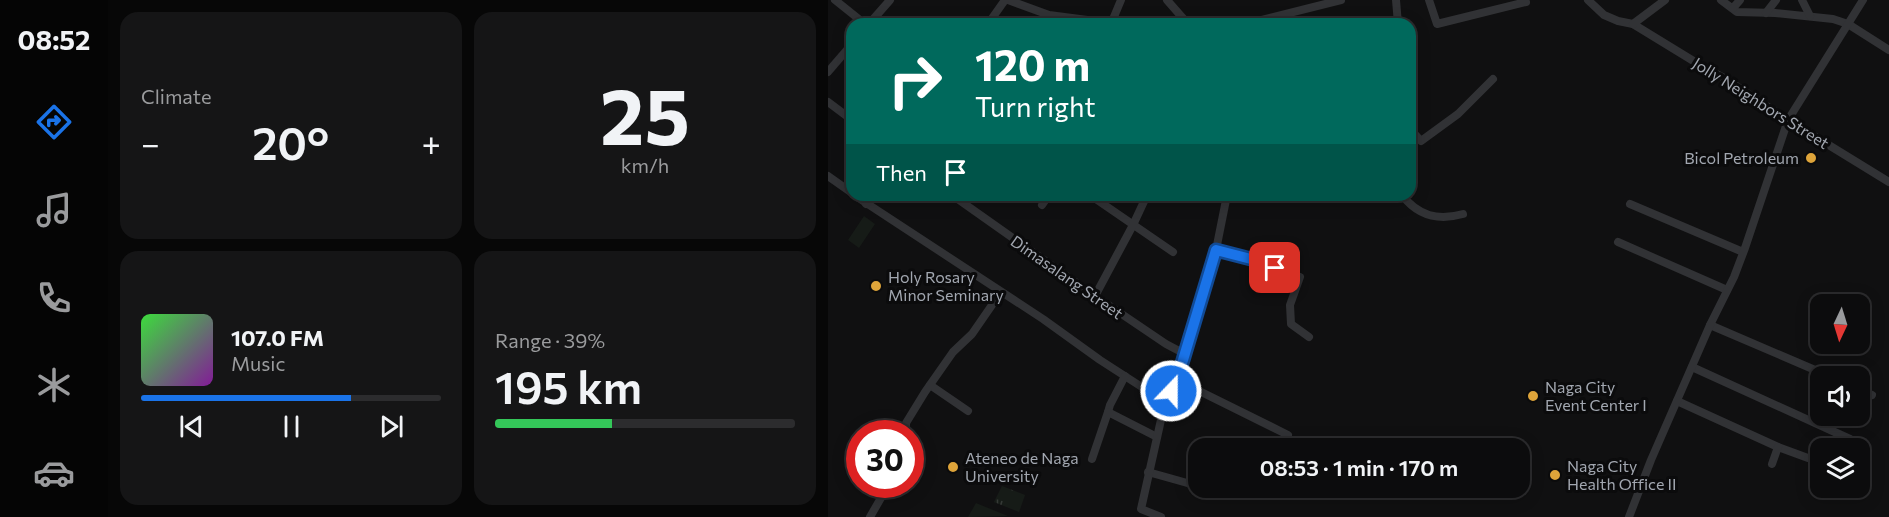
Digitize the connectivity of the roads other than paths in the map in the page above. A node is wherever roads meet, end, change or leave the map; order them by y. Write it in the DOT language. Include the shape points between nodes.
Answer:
graph roads {
  1 [pos="835,0"];
  2 [pos="890,0"];
  3 [pos="1007,0"];
  4 [pos="1120,0"];
  5 [pos="1167,0"];
  6 [pos="1341,0"];
  7 [pos="1396,0"];
  8 [pos="1430,0"];
  9 [pos="1588,0"];
  10 [pos="1665,0"];
  11 [pos="1721,0"];
  12 [pos="1740,0"];
  13 [pos="1776,0"];
  14 [pos="1802,0"];
  15 [pos="1863,0"];
  16 [pos="1526,2"];
  17 [pos="1733,8"];
  18 [pos="1766,13"];
  19 [pos="1810,16"];
  20 [pos="859,18"];
  21 [pos="873,18"];
  22 [pos="993,18"];
  23 [pos="1067,18"];
  24 [pos="1113,18"];
  25 [pos="1183,18"];
  26 [pos="1274,18"];
  27 [pos="1398,18"];
  28 [pos="1633,24"];
  29 [pos="1848,24"];
  30 [pos="1889,50"];
  31 [pos="846,51"];
  32 [pos="828,72"];
  33 [pos="1492,79"];
  34 [pos="828,102"];
  35 [pos="846,116"];
  36 [pos="1788,120"];
  37 [pos="1416,137"];
  38 [pos="828,176"];
  39 [pos="1889,182"];
  40 [pos="846,189"];
  41 [pos="862,201"];
  42 [pos="868,201"];
  43 [pos="960,201"];
  44 [pos="1045,201"];
  45 [pos="1099,201"];
  46 [pos="1144,201"];
  47 [pos="1226,201"];
  48 [pos="1408,201"];
  49 [pos="866,204"];
  50 [pos="1630,204"];
  51 [pos="1042,205"];
  52 [pos="1463,214"];
  53 [pos="1133,225"];
  54 [pos="1618,242"];
  55 [pos="1216,250"];
  56 [pos="1173,252"];
  57 [pos="1743,252"];
  58 [pos="1727,290"];
  59 [pos="1001,292"];
  60 [pos="1095,296"];
  61 [pos="1710,325"];
  62 [pos="1309,337"];
  63 [pos="1185,354"];
  64 [pos="1692,367"];
  65 [pos="1810,368"];
  66 [pos="1125,376"];
  67 [pos="1177,380"];
  68 [pos="930,385"];
  69 [pos="1677,401"];
  70 [pos="1165,402"];
  71 [pos="968,411"];
  72 [pos="1108,412"];
  73 [pos="908,420"];
  74 [pos="1288,435"];
  75 [pos="1157,437"];
  76 [pos="1848,438"];
  77 [pos="1778,447"];
  78 [pos="1808,458"];
  79 [pos="1092,459"];
  80 [pos="1772,464"];
  81 [pos="1149,472"];
  82 [pos="1188,483"];
  83 [pos="881,498"];
  84 [pos="870,517"];
  85 [pos="1161,517"];
  86 [pos="1629,517"];
  1 -- 20 [label="street"];
  2 -- 21 [label="street"];
  3 -- 22 [label="street"];
  3 -- 23 [label="street"];
  4 -- 24 [label="street"];
  5 -- 25 [label="street"];
  6 -- 26 [label="street"];
  7 -- 27 [label="street"];
  8 -- 16 [label="street" via="1437,24"];
  9 -- 28 [label="street, Jolly Neighbors Street" via="1604,15"];
  10 -- 28 [label="street"];
  11 -- 17 [label="street"];
  12 -- 17 [label="street"];
  13 -- 18 [label="street"];
  14 -- 19 [label="street"];
  15 -- 29 [label="street"];
  17 -- 18 [label="street" via="1737,12"];
  18 -- 19 [label="street"];
  19 -- 29 [label="street"];
  28 -- 36 [label="street, Jolly Neighbors Street"];
  29 -- 30 [label="street"];
  29 -- 36 [label="street"];
  31 -- 32 [label="street"];
  33 -- 37 [label="street" via="1458,114 1421,141"];
  34 -- 35 [label="street"];
  36 -- 39 [label="street, Jolly Neighbors Street"];
  36 -- 57 [label="street"];
  38 -- 40 [label="street"];
  41 -- 49 [label="street"];
  42 -- 49 [label="street"];
  43 -- 60 [label="street, Dimasalang Street"];
  44 -- 51 [label="street"];
  45 -- 53 [label="street"];
  46 -- 53 [label="street"];
  47 -- 55 [label="street"];
  48 -- 52 [label="street" via="1431,217"];
  49 -- 59 [label="street"];
  50 -- 57 [label="street"];
  53 -- 56 [label="street"];
  53 -- 60 [label="street"];
  54 -- 58 [label="street"];
  55 -- 62 [label="street" via="1300,277 1290,305 1291,324"];
  55 -- 63 [label="street"];
  57 -- 58 [label="street"];
  58 -- 61 [label="street"];
  59 -- 66 [label="street"];
  59 -- 68 [label="street"];
  60 -- 63 [label="street, Dimasalang Street"];
  61 -- 64 [label="street"];
  61 -- 65 [label="street"];
  63 -- 67 [label="street"];
  64 -- 69 [label="street"];
  64 -- 76 [label="street"];
  66 -- 70 [label="street"];
  66 -- 72 [label="street"];
  67 -- 70 [label="street"];
  67 -- 74 [label="street"];
  68 -- 71 [label="street"];
  68 -- 73 [label="street"];
  69 -- 77 [label="street"];
  69 -- 86 [label="street"];
  70 -- 75 [label="street"];
  72 -- 75 [label="street"];
  72 -- 79 [label="street"];
  75 -- 81 [label="street"];
  77 -- 78 [label="street"];
  77 -- 80 [label="street"];
  81 -- 82 [label="street"];
  81 -- 85 [label="street" via="1141,509"];
  83 -- 84 [label="street"];
}
